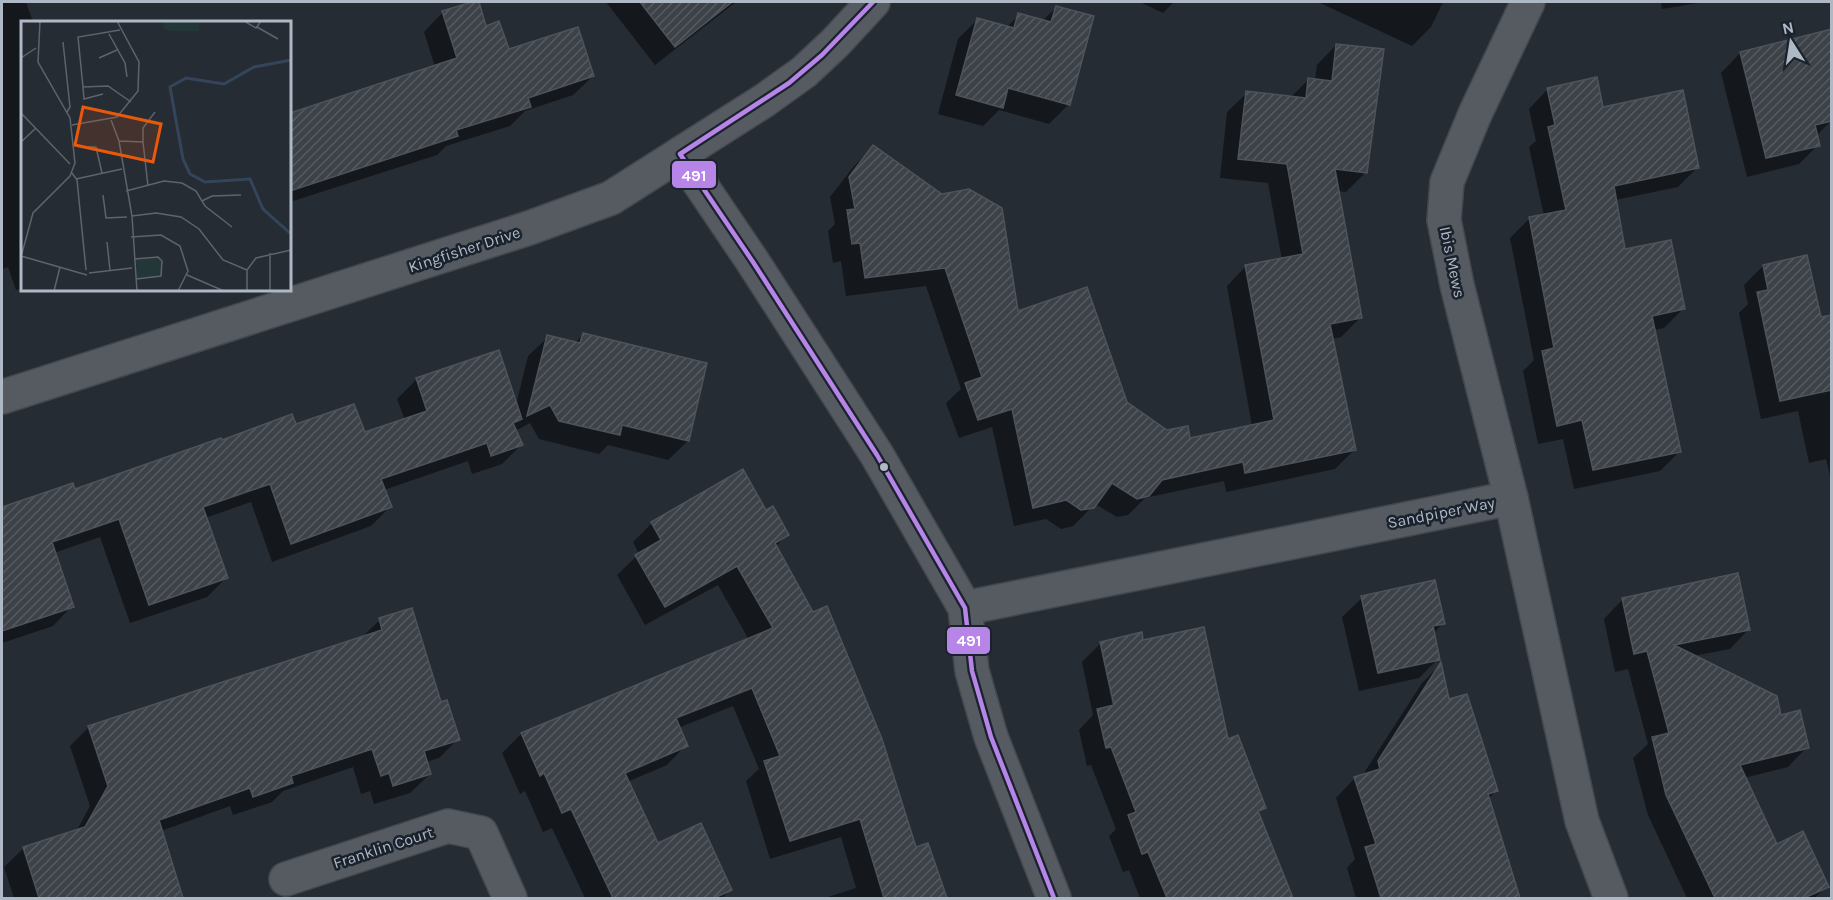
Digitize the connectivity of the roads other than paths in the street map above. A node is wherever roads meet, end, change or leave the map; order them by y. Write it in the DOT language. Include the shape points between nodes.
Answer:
graph roads {
  1 [pos="873,2"];
  2 [pos="1528,2"];
  3 [pos="680,154"];
  4 [pos="2,397"];
  5 [pos="1511,498"];
  6 [pos="965,608"];
  7 [pos="286,879"];
  8 [pos="510,898"];
  9 [pos="1054,898"];
  10 [pos="1611,898"];
  1 -- 3 [label="street, Kingfisher Drive" via="804,72"];
  2 -- 5 [label="street, Ibis Mews" via="1447,182 1444,220"];
  3 -- 4 [label="street, Kingfisher Drive" via="611,198 529,228"];
  3 -- 6 [label="street" via="877,455"];
  5 -- 6 [label="street, Sandpiper Way"];
  5 -- 10 [label="street, Sandpiper Way" via="1582,822"];
  6 -- 9 [label="street" via="972,671 991,736"];
  7 -- 8 [label="street, Franklin Court" via="448,826 481,833"];
}
